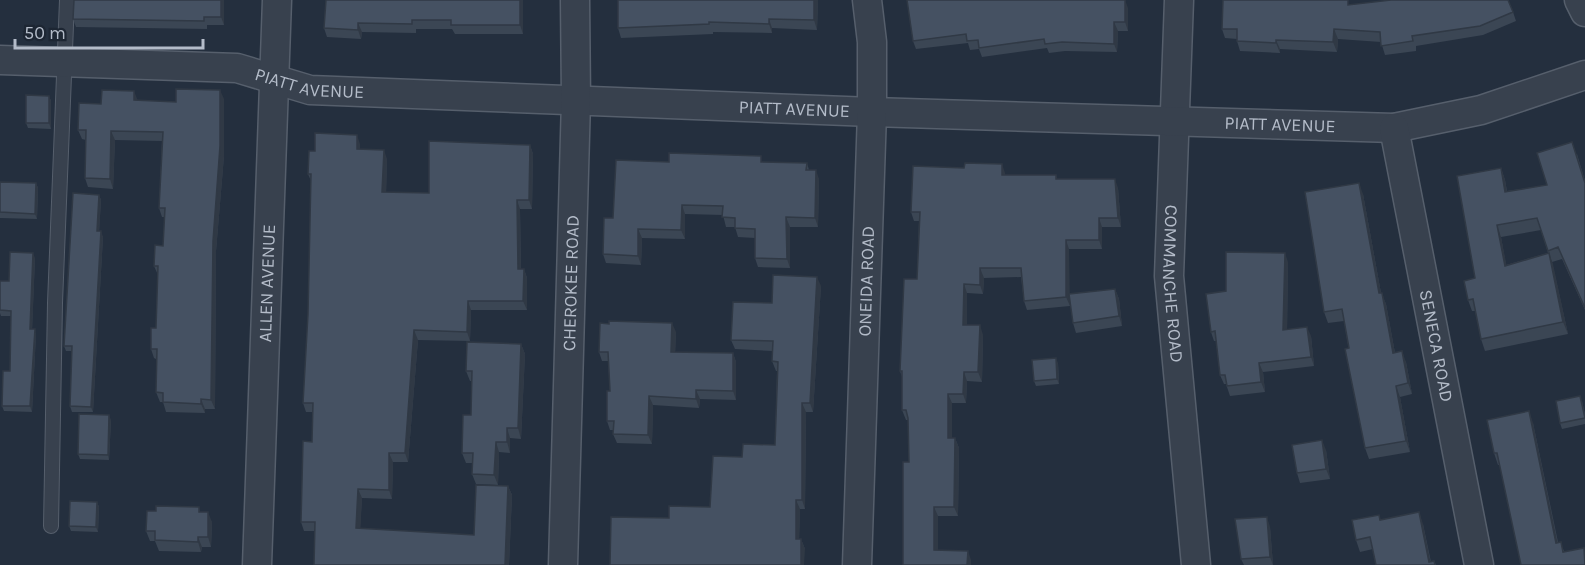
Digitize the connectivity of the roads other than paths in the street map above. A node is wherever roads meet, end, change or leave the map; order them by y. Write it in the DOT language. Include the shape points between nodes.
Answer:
graph roads {
  1 [pos="67,0"];
  2 [pos="277,0"];
  3 [pos="575,0"];
  4 [pos="867,0"];
  5 [pos="1179,0"];
  6 [pos="1579,0"];
  7 [pos="1585,12"];
  8 [pos="0,60"];
  9 [pos="66,62"];
  10 [pos="1585,75"];
  11 [pos="273,80"];
  12 [pos="576,100"];
  13 [pos="872,112"];
  14 [pos="1175,121"];
  15 [pos="1394,128"];
  16 [pos="51,526"];
  17 [pos="257,565"];
  18 [pos="563,565"];
  19 [pos="857,565"];
  20 [pos="1196,565"];
  21 [pos="1479,565"];
  1 -- 9 [label="lane"];
  2 -- 11 [label="street, ALLEN AVENUE"];
  3 -- 12 [label="street, CHEROKEE ROAD"];
  4 -- 13 [label="street, ONEIDA ROAD" via="872,42"];
  5 -- 14 [label="street, COMMANCHE ROAD"];
  6 -- 7 [label="street"];
  8 -- 9 [label="street, PIATT AVENUE"];
  9 -- 11 [label="street, PIATT AVENUE" via="237,68"];
  9 -- 16 [label="lane" via="55,303"];
  10 -- 15 [label="street, PIATT AVENUE" via="1481,110"];
  11 -- 12 [label="street, PIATT AVENUE" via="310,90"];
  11 -- 17 [label="street, ALLEN AVENUE"];
  12 -- 13 [label="street, PIATT AVENUE"];
  12 -- 18 [label="street, CHEROKEE ROAD"];
  13 -- 14 [label="street, PIATT AVENUE"];
  13 -- 19 [label="street, ONEIDA ROAD"];
  14 -- 15 [label="street, PIATT AVENUE"];
  14 -- 20 [label="street, COMMANCHE ROAD" via="1169,276"];
  15 -- 21 [label="street, SENECA ROAD"];
}
